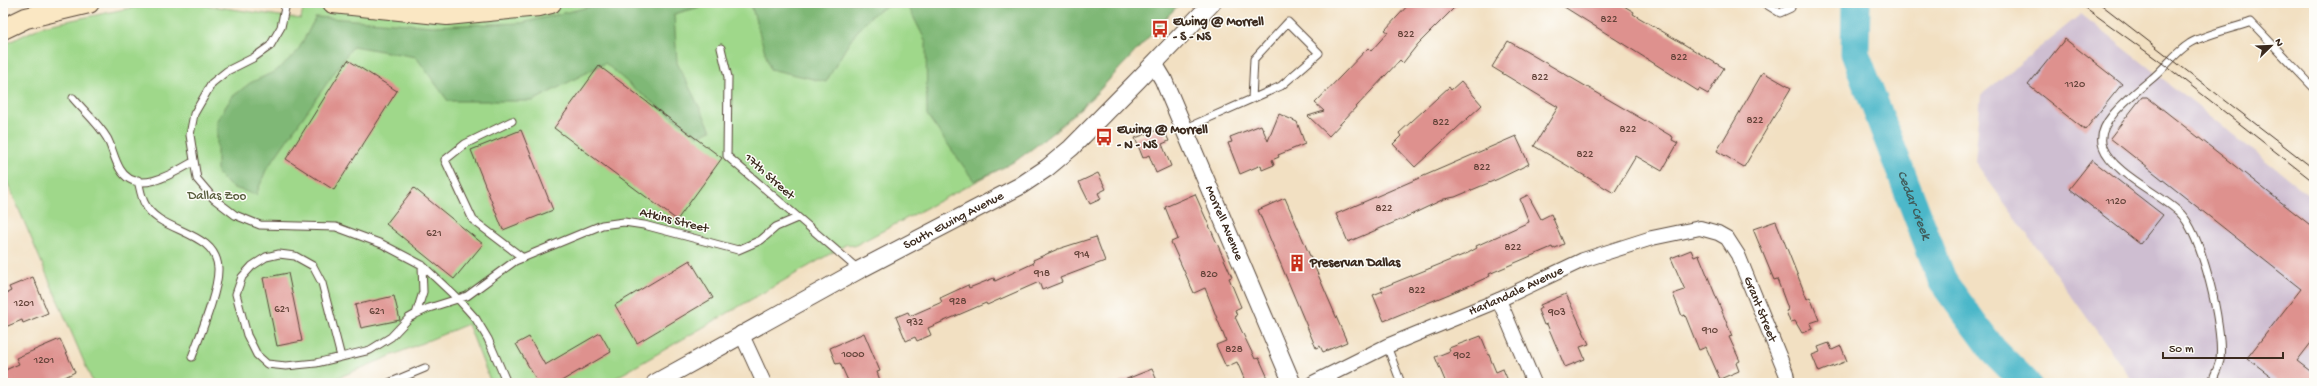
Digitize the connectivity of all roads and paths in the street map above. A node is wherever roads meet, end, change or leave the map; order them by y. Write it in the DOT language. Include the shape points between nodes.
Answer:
graph roads {
  1 [pos="88,3"];
  2 [pos="286,3"];
  3 [pos="333,3"];
  4 [pos="551,3"];
  5 [pos="1212,3"];
  6 [pos="1764,3"];
  7 [pos="1791,3"];
  8 [pos="3,29"];
  9 [pos="721,48"];
  10 [pos="1154,64"];
  11 [pos="2314,88"];
  12 [pos="73,98"];
  13 [pos="1252,99"];
  14 [pos="512,121"];
  15 [pos="1184,129"];
  16 [pos="193,162"];
  17 [pos="138,180"];
  18 [pos="797,218"];
  19 [pos="1726,238"];
  20 [pos="523,258"];
  21 [pos="422,266"];
  22 [pos="859,270"];
  23 [pos="459,300"];
  24 [pos="1499,300"];
  25 [pos="416,314"];
  26 [pos="741,333"];
  27 [pos="1387,346"];
  28 [pos="192,357"];
  29 [pos="341,357"];
  30 [pos="424,368"];
  31 [pos="2212,382"];
  32 [pos="389,383"];
  33 [pos="506,383"];
  34 [pos="655,383"];
  35 [pos="764,383"];
  36 [pos="1292,383"];
  37 [pos="1313,383"];
  38 [pos="1401,383"];
  39 [pos="1534,383"];
  40 [pos="1788,383"];
  1 -- 8 [label="main road" via="26,18"];
  2 -- 16 [label="lane" via="281,27 270,46 227,71 212,83 203,97 194,114 190,135"];
  3 -- 4 [label="main road" via="447,15"];
  5 -- 10 [label="street, South Ewing Avenue"];
  6 -- 7 [label="lane" via="1780,13 1791,8"];
  9 -- 18 [label="lane, 17th Street" via="728,77 727,156"];
  10 -- 15 [label="street, Morrell Avenue"];
  10 -- 22 [label="street, South Ewing Avenue" via="1071,148 1047,168 1020,186"];
  11 -- 31 [label="lane" via="2251,22 2189,44 2130,96 2104,128 2101,138 2103,147 2116,165 2179,212 2190,227 2213,296 2220,328 2220,360"];
  12 -- 17 [label="lane" via="106,137 121,170 131,180"];
  13 -- 13 [label="lane" via="1281,86 1319,53 1288,22 1254,59"];
  13 -- 15 [label="lane"];
  14 -- 20 [label="lane" via="464,144 445,160 473,220"];
  15 -- 36 [label="street, Morrell Avenue"];
  16 -- 17 [label="lane" via="152,182"];
  16 -- 21 [label="lane" via="197,179 214,200 235,214 260,225 336,227 382,244"];
  17 -- 28 [label="lane" via="145,205 163,222 200,239 213,254 218,268 212,298"];
  18 -- 20 [label="lane, Atkins Street" via="776,227 761,240 738,250 644,224 624,222 602,225"];
  18 -- 22 [label="lane, 17th Street"];
  19 -- 24 [label="street, Harlandale Avenue" via="1700,228 1652,238 1583,260"];
  19 -- 40 [label="street, Grant Street" via="1738,255"];
  20 -- 23 [label="lane, Atkins Street" via="501,270"];
  21 -- 23 [label="lane"];
  21 -- 25 [label="lane" via="423,292"];
  22 -- 26 [label="street, South Ewing Avenue"];
  23 -- 25 [label="lane, Atkins Street"];
  23 -- 33 [label="lane" via="476,319 488,339"];
  24 -- 27 [label="street, Harlandale Avenue"];
  24 -- 39 [label="street"];
  25 -- 29 [label="lane" via="391,337 370,350"];
  26 -- 34 [label="street, South Ewing Avenue"];
  26 -- 35 [label="street"];
  27 -- 37 [label="street, Harlandale Avenue"];
  27 -- 38 [label="lane"];
  29 -- 29 [label="lane" via="286,366 267,364 257,354 247,335 236,294 242,277 252,266 266,256 279,254 295,256 313,266 322,283"];
  30 -- 32 [label="lane"];
}
